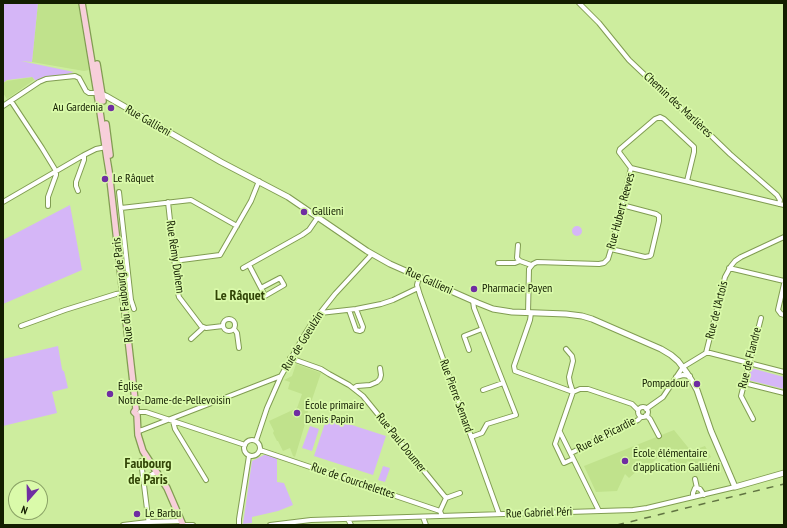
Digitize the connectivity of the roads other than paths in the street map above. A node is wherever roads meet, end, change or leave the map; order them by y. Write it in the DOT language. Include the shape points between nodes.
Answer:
graph roads {
  1 [pos="82,3"];
  2 [pos="85,3"];
  3 [pos="578,3"];
  4 [pos="100,93"];
  5 [pos="10,101"];
  6 [pos="3,106"];
  7 [pos="107,147"];
  8 [pos="84,155"];
  9 [pos="632,168"];
  10 [pos="56,171"];
  11 [pos="687,181"];
  12 [pos="258,182"];
  13 [pos="78,191"];
  14 [pos="119,192"];
  15 [pos="3,202"];
  16 [pos="168,202"];
  17 [pos="782,204"];
  18 [pos="622,205"];
  19 [pos="48,206"];
  20 [pos="121,208"];
  21 [pos="318,217"];
  22 [pos="237,226"];
  23 [pos="784,237"];
  24 [pos="518,245"];
  25 [pos="611,249"];
  26 [pos="372,254"];
  27 [pos="174,261"];
  28 [pos="520,261"];
  29 [pos="498,263"];
  30 [pos="249,265"];
  31 [pos="531,265"];
  32 [pos="243,268"];
  33 [pos="729,268"];
  34 [pos="419,277"];
  35 [pos="784,283"];
  36 [pos="261,288"];
  37 [pos="418,288"];
  38 [pos="123,293"];
  39 [pos="474,301"];
  40 [pos="134,309"];
  41 [pos="356,309"];
  42 [pos="349,310"];
  43 [pos="320,313"];
  44 [pos="529,313"];
  45 [pos="784,315"];
  46 [pos="761,318"];
  47 [pos="21,326"];
  48 [pos="223,326"];
  49 [pos="204,328"];
  50 [pos="234,329"];
  51 [pos="482,330"];
  52 [pos="191,339"];
  53 [pos="239,348"];
  54 [pos="566,349"];
  55 [pos="469,350"];
  56 [pos="706,353"];
  57 [pos="290,358"];
  58 [pos="749,363"];
  59 [pos="683,367"];
  60 [pos="380,368"];
  61 [pos="784,372"];
  62 [pos="281,376"];
  63 [pos="690,376"];
  64 [pos="676,378"];
  65 [pos="503,382"];
  66 [pos="744,383"];
  67 [pos="354,388"];
  68 [pos="483,390"];
  69 [pos="573,392"];
  70 [pos="784,393"];
  71 [pos="646,409"];
  72 [pos="638,410"];
  73 [pos="138,412"];
  74 [pos="644,416"];
  75 [pos="753,419"];
  76 [pos="171,420"];
  77 [pos="138,431"];
  78 [pos="560,432"];
  79 [pos="658,436"];
  80 [pos="471,437"];
  81 [pos="256,441"];
  82 [pos="244,445"];
  83 [pos="260,450"];
  84 [pos="571,453"];
  85 [pos="249,456"];
  86 [pos="573,459"];
  87 [pos="141,461"];
  88 [pos="156,472"];
  89 [pos="784,473"];
  90 [pos="695,479"];
  91 [pos="144,480"];
  92 [pos="206,480"];
  93 [pos="734,487"];
  94 [pos="697,488"];
  95 [pos="460,493"];
  96 [pos="704,495"];
  97 [pos="693,497"];
  98 [pos="446,498"];
  99 [pos="440,511"];
  100 [pos="599,511"];
  101 [pos="499,514"];
  102 [pos="442,516"];
  103 [pos="423,517"];
  104 [pos="348,518"];
  105 [pos="149,524"];
  106 [pos="181,524"];
  107 [pos="123,525"];
  108 [pos="193,525"];
  109 [pos="239,525"];
  110 [pos="270,525"];
  111 [pos="351,525"];
  112 [pos="426,525"];
  1 -- 4 [label="main road, Rue du Faubourg de Paris"];
  2 -- 4 [label="main road"];
  3 -- 17 [label="street, Chemin des Marlières" via="599,23 629,60 777,196"];
  4 -- 5 [label="street" via="86,91 79,78 75,76 47,78"];
  4 -- 7 [label="main road, Rue du Faubourg de Paris"];
  4 -- 12 [label="street, Rue Gallieni"];
  5 -- 6 [label="street"];
  5 -- 10 [label="street"];
  7 -- 8 [label="street"];
  7 -- 38 [label="main road, Rue du Faubourg de Paris"];
  8 -- 10 [label="street"];
  8 -- 13 [label="street" via="76,182"];
  9 -- 11 [label="street, Rue Hubert Reeves"];
  9 -- 11 [label="street" via="619,152 659,117 694,147"];
  9 -- 18 [label="street, Rue Hubert Reeves"];
  10 -- 15 [label="street"];
  10 -- 19 [label="street"];
  11 -- 17 [label="street, Rue Hubert Reeves"];
  12 -- 21 [label="street, Rue Gallieni" via="288,197"];
  12 -- 22 [label="street"];
  14 -- 20 [label="street, Rue du Faubourg de Paris"];
  16 -- 20 [label="street"];
  16 -- 22 [label="street" via="192,200"];
  16 -- 27 [label="street, Rue Rémy Duhem"];
  18 -- 25 [label="street, Rue Hubert Reeves"];
  18 -- 25 [label="street" via="656,214 659,221 650,256"];
  20 -- 40 [label="street, Rue du Faubourg de Paris"];
  21 -- 26 [label="street, Rue Gallieni"];
  21 -- 30 [label="street" via="302,236"];
  22 -- 27 [label="street" via="220,255"];
  23 -- 33 [label="street" via="741,257"];
  24 -- 28 [label="street"];
  25 -- 31 [label="street, Rue Hubert Reeves" via="604,263 537,262"];
  26 -- 34 [label="street, Rue Gallieni"];
  26 -- 43 [label="street, Rue de Goeulzin"];
  27 -- 49 [label="street, Rue Rémy Duhem" via="179,297"];
  28 -- 29 [label="street, Rue Hubert Reeves"];
  28 -- 31 [label="street, Rue Hubert Reeves"];
  30 -- 32 [label="street"];
  30 -- 36 [label="street"];
  31 -- 44 [label="street"];
  33 -- 35 [label="street"];
  33 -- 56 [label="street, Rue de l'Artois"];
  34 -- 37 [label="street, Rue Pierre Semard"];
  34 -- 39 [label="street, Rue Gallieni"];
  35 -- 45 [label="street" via="778,308"];
  36 -- 36 [label="street" via="265,296 284,285 280,278"];
  37 -- 41 [label="street" via="389,302"];
  37 -- 80 [label="street, Rue Pierre Semard"];
  38 -- 47 [label="street"];
  38 -- 73 [label="main road, Rue du Faubourg de Paris"];
  39 -- 44 [label="street, Rue Gallieni" via="498,310"];
  39 -- 51 [label="street"];
  41 -- 42 [label="street"];
  41 -- 42 [label="street" via="363,327 360,331 356,330"];
  42 -- 43 [label="street"];
  43 -- 57 [label="street, Rue de Goeulzin"];
  44 -- 59 [label="street, Rue Gallieni" via="571,314 589,318 658,347"];
  44 -- 69 [label="street" via="530,320 514,370 516,373"];
  46 -- 58 [label="street, Rue de Flandre"];
  48 -- 49 [label="street"];
  48 -- 50 [label="street" via="227,331"];
  48 -- 50 [label="street" via="226,320 231,319 235,324"];
  49 -- 52 [label="street"];
  50 -- 53 [label="street" via="237,332"];
  51 -- 55 [label="street" via="464,336"];
  51 -- 65 [label="street"];
  54 -- 69 [label="street" via="573,361 569,377"];
  56 -- 58 [label="street"];
  56 -- 59 [label="street"];
  57 -- 62 [label="street, Rue de Goeulzin"];
  57 -- 67 [label="street, Rue Paul Doumer" via="322,369"];
  58 -- 61 [label="street"];
  58 -- 66 [label="street, Rue de Flandre"];
  59 -- 63 [label="street, Rue Gallieni"];
  59 -- 64 [label="street, Rue de Picardie"];
  60 -- 67 [label="street" via="381,375 377,382"];
  62 -- 76 [label="street"];
  62 -- 81 [label="street, Rue de Goeulzin"];
  63 -- 64 [label="street"];
  63 -- 93 [label="street, Rue Gallieni"];
  64 -- 71 [label="street, Rue de Picardie" via="663,397"];
  65 -- 68 [label="street"];
  65 -- 80 [label="street" via="516,415 487,424 482,433"];
  66 -- 70 [label="street"];
  66 -- 75 [label="street, Rue de Flandre" via="741,398"];
  67 -- 98 [label="street, Rue Paul Doumer" via="366,399"];
  69 -- 72 [label="street" via="577,389 588,389 632,404"];
  69 -- 78 [label="street"];
  71 -- 72 [label="street" via="642,407"];
  71 -- 74 [label="street" via="648,412"];
  72 -- 74 [label="street" via="638,414"];
  73 -- 76 [label="street"];
  73 -- 77 [label="main road, Rue du Faubourg de Paris"];
  74 -- 79 [label="street" via="650,419"];
  74 -- 84 [label="street, Rue de Picardie"];
  76 -- 77 [label="street"];
  76 -- 82 [label="street"];
  76 -- 92 [label="street"];
  77 -- 88 [label="main road, Rue du Faubourg de Paris" via="143,451"];
  78 -- 84 [label="street"];
  78 -- 86 [label="street" via="555,444 564,463"];
  80 -- 101 [label="street, Rue Pierre Semard"];
  81 -- 82 [label="street" via="249,440"];
  81 -- 83 [label="street" via="260,445"];
  82 -- 85 [label="street" via="244,452"];
  83 -- 85 [label="street" via="256,456"];
  83 -- 99 [label="street, Rue de Courchelettes"];
  84 -- 86 [label="street"];
  85 -- 109 [label="street"];
  86 -- 100 [label="street"];
  87 -- 91 [label="street"];
  88 -- 91 [label="street"];
  88 -- 106 [label="main road, Rue du Faubourg de Paris" via="168,492"];
  89 -- 93 [label="street"];
  90 -- 94 [label="street"];
  91 -- 105 [label="street"];
  93 -- 96 [label="street, Rue Gabriel Péri"];
  94 -- 96 [label="street" via="700,488"];
  94 -- 97 [label="street" via="693,492"];
  95 -- 98 [label="street"];
  96 -- 97 [label="street, Rue Gabriel Péri"];
  97 -- 100 [label="street, Rue Gabriel Péri" via="640,509"];
  98 -- 99 [label="street"];
  99 -- 102 [label="street"];
  100 -- 101 [label="street, Rue Gabriel Péri"];
  101 -- 102 [label="street, Rue Gabriel Péri"];
  102 -- 103 [label="street, Rue Gabriel Péri"];
  103 -- 104 [label="street, Rue Gabriel Péri"];
  103 -- 112 [label="street"];
  104 -- 110 [label="street, Rue Gabriel Péri"];
  104 -- 111 [label="street"];
  105 -- 106 [label="street"];
  105 -- 107 [label="street"];
  106 -- 108 [label="street"];
}
